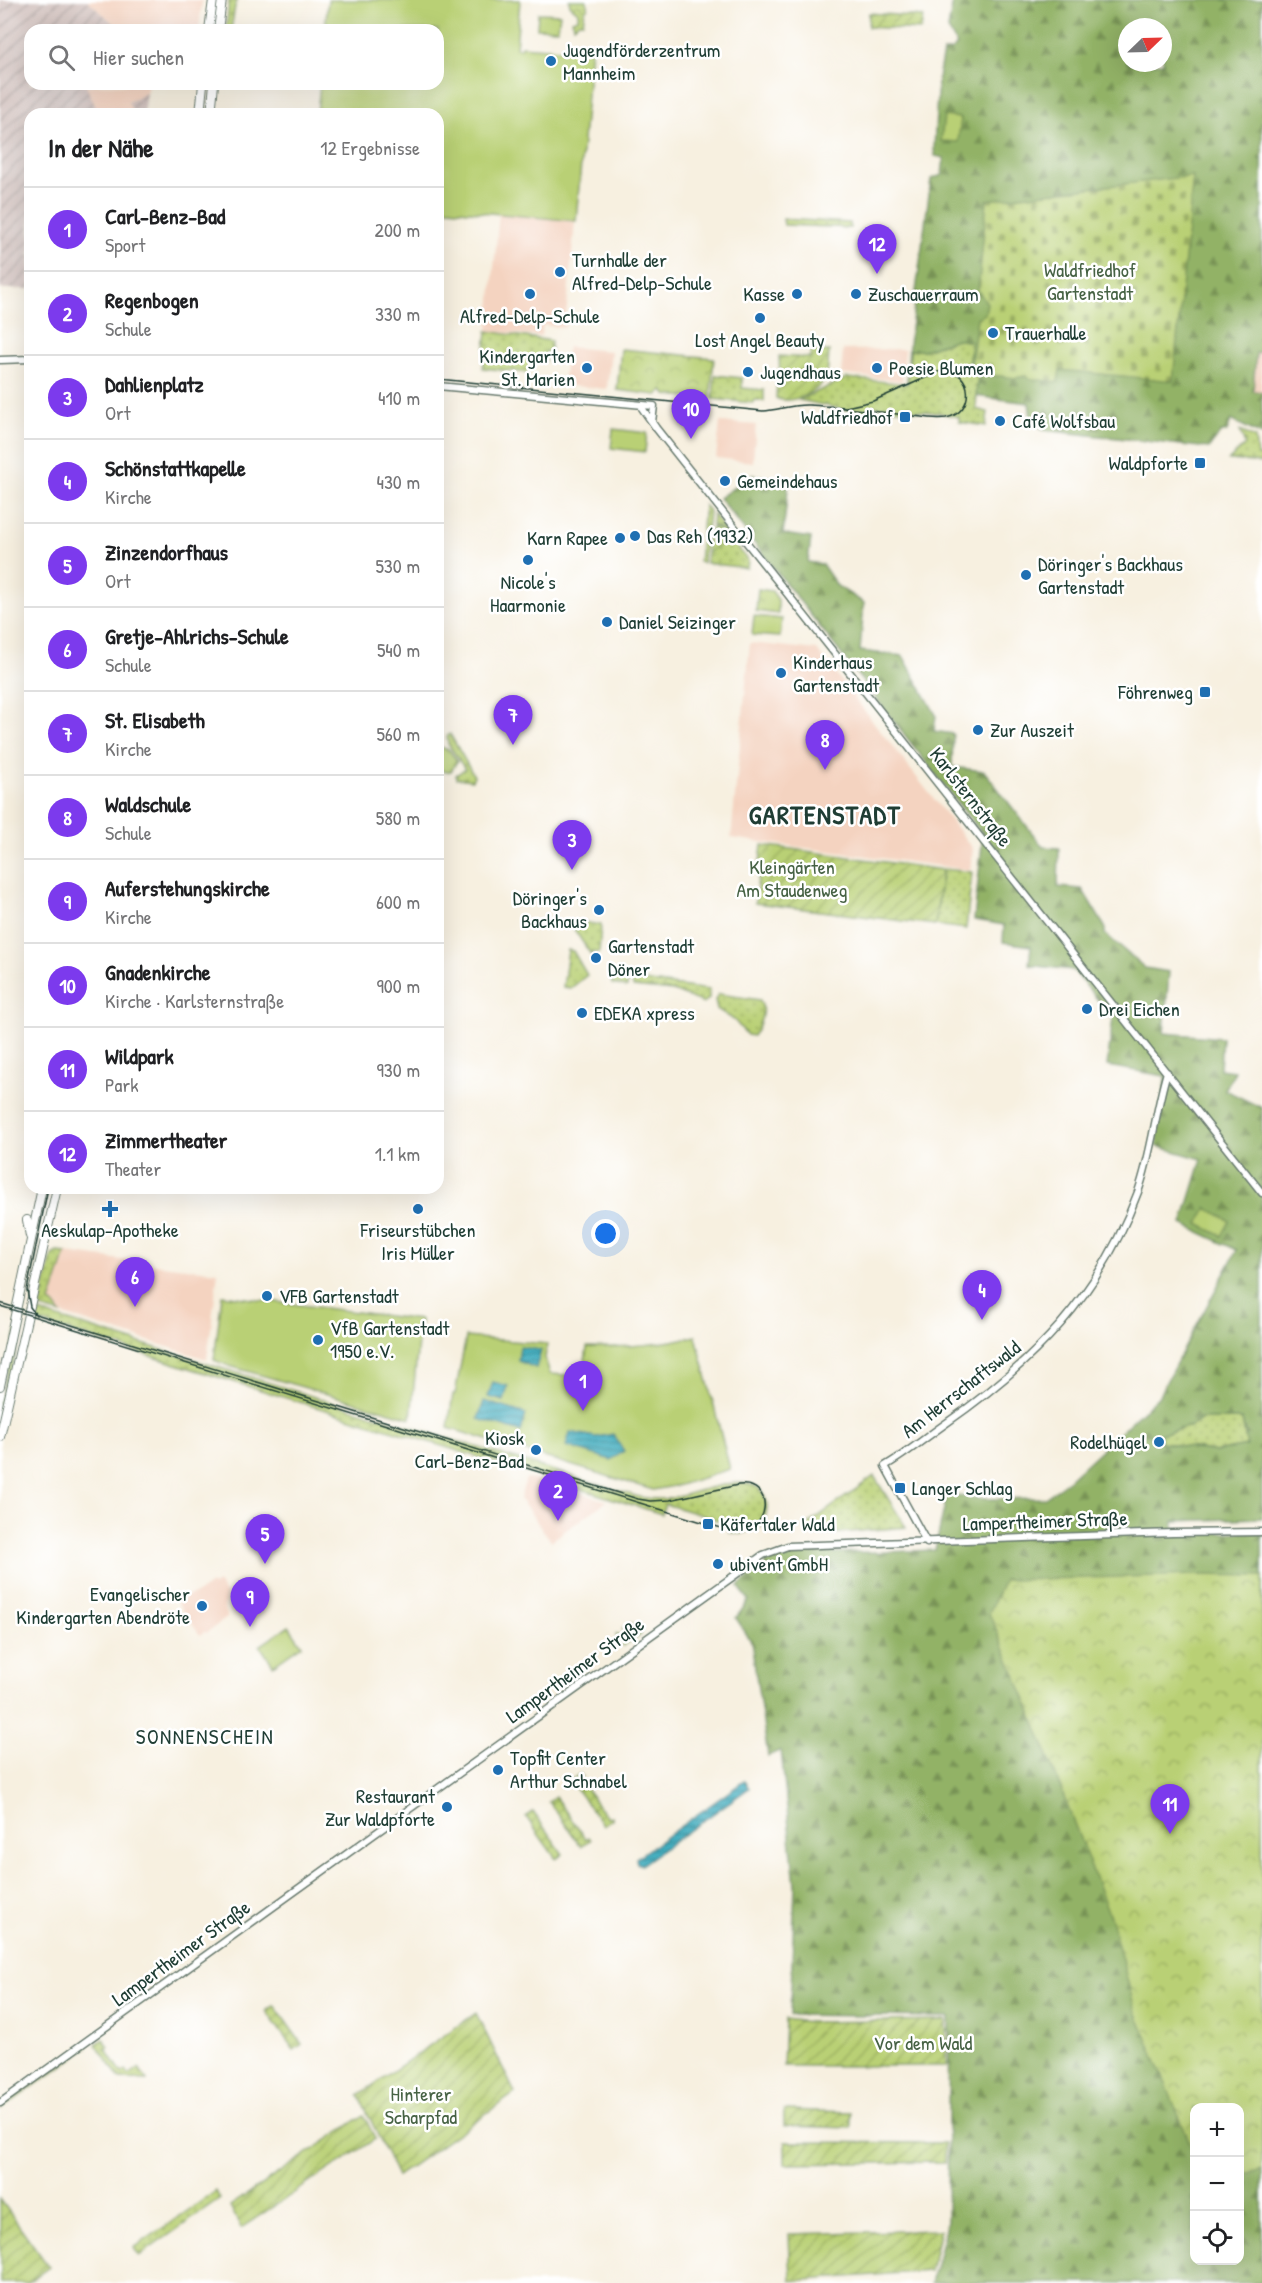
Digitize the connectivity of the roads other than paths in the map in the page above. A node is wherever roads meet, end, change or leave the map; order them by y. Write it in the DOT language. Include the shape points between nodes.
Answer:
graph roads {
  1 [pos="213,0"];
  2 [pos="222,0"];
  3 [pos="210,24"];
  4 [pos="219,24"];
  5 [pos="202,90"];
  6 [pos="213,90"];
  7 [pos="201,108"];
  8 [pos="212,108"];
  9 [pos="24,359"];
  10 [pos="0,360"];
  11 [pos="444,387"];
  12 [pos="642,405"];
  13 [pos="652,423"];
  14 [pos="1167,1072"];
  15 [pos="1262,1193"];
  16 [pos="41,1194"];
  17 [pos="56,1194"];
  18 [pos="27,1220"];
  19 [pos="31,1243"];
  20 [pos="22,1286"];
  21 [pos="12,1296"];
  22 [pos="8,1317"];
  23 [pos="13,1328"];
  24 [pos="12,1383"];
  25 [pos="0,1386"];
  26 [pos="18,1393"];
  27 [pos="0,1437"];
  28 [pos="1262,1532"];
  29 [pos="927,1543"];
  30 [pos="0,2103"];
  1 -- 3 [label="main road"];
  2 -- 4 [label="main road"];
  5 -- 7 [label="main road"];
  6 -- 8 [label="main road"];
  9 -- 10 [label="street"];
  11 -- 12 [label="street"];
  12 -- 13 [label="street, Karlsternstraße"];
  12 -- 13 [label="street" via="654,406"];
  13 -- 14 [label="street, Karlsternstraße"];
  14 -- 15 [label="street, Karlsternstraße"];
  14 -- 29 [label="street, Am Herrschaftswald" via="1152,1147 1138,1191 1117,1240 1079,1301 1031,1356 978,1401 885,1466"];
  16 -- 19 [label="main road"];
  17 -- 24 [label="main road"];
  18 -- 19 [label="main road"];
  19 -- 20 [label="main road"];
  20 -- 21 [label="main road"];
  20 -- 23 [label="main road"];
  22 -- 23 [label="main road"];
  23 -- 25 [label="main road" via="4,1336 9,1347"];
  24 -- 26 [label="main road"];
  24 -- 27 [label="main road"];
  28 -- 29 [label="street, Lampertheimer Straße"];
  29 -- 30 [label="street, Lampertheimer Straße" via="788,1546 763,1555"];
}
